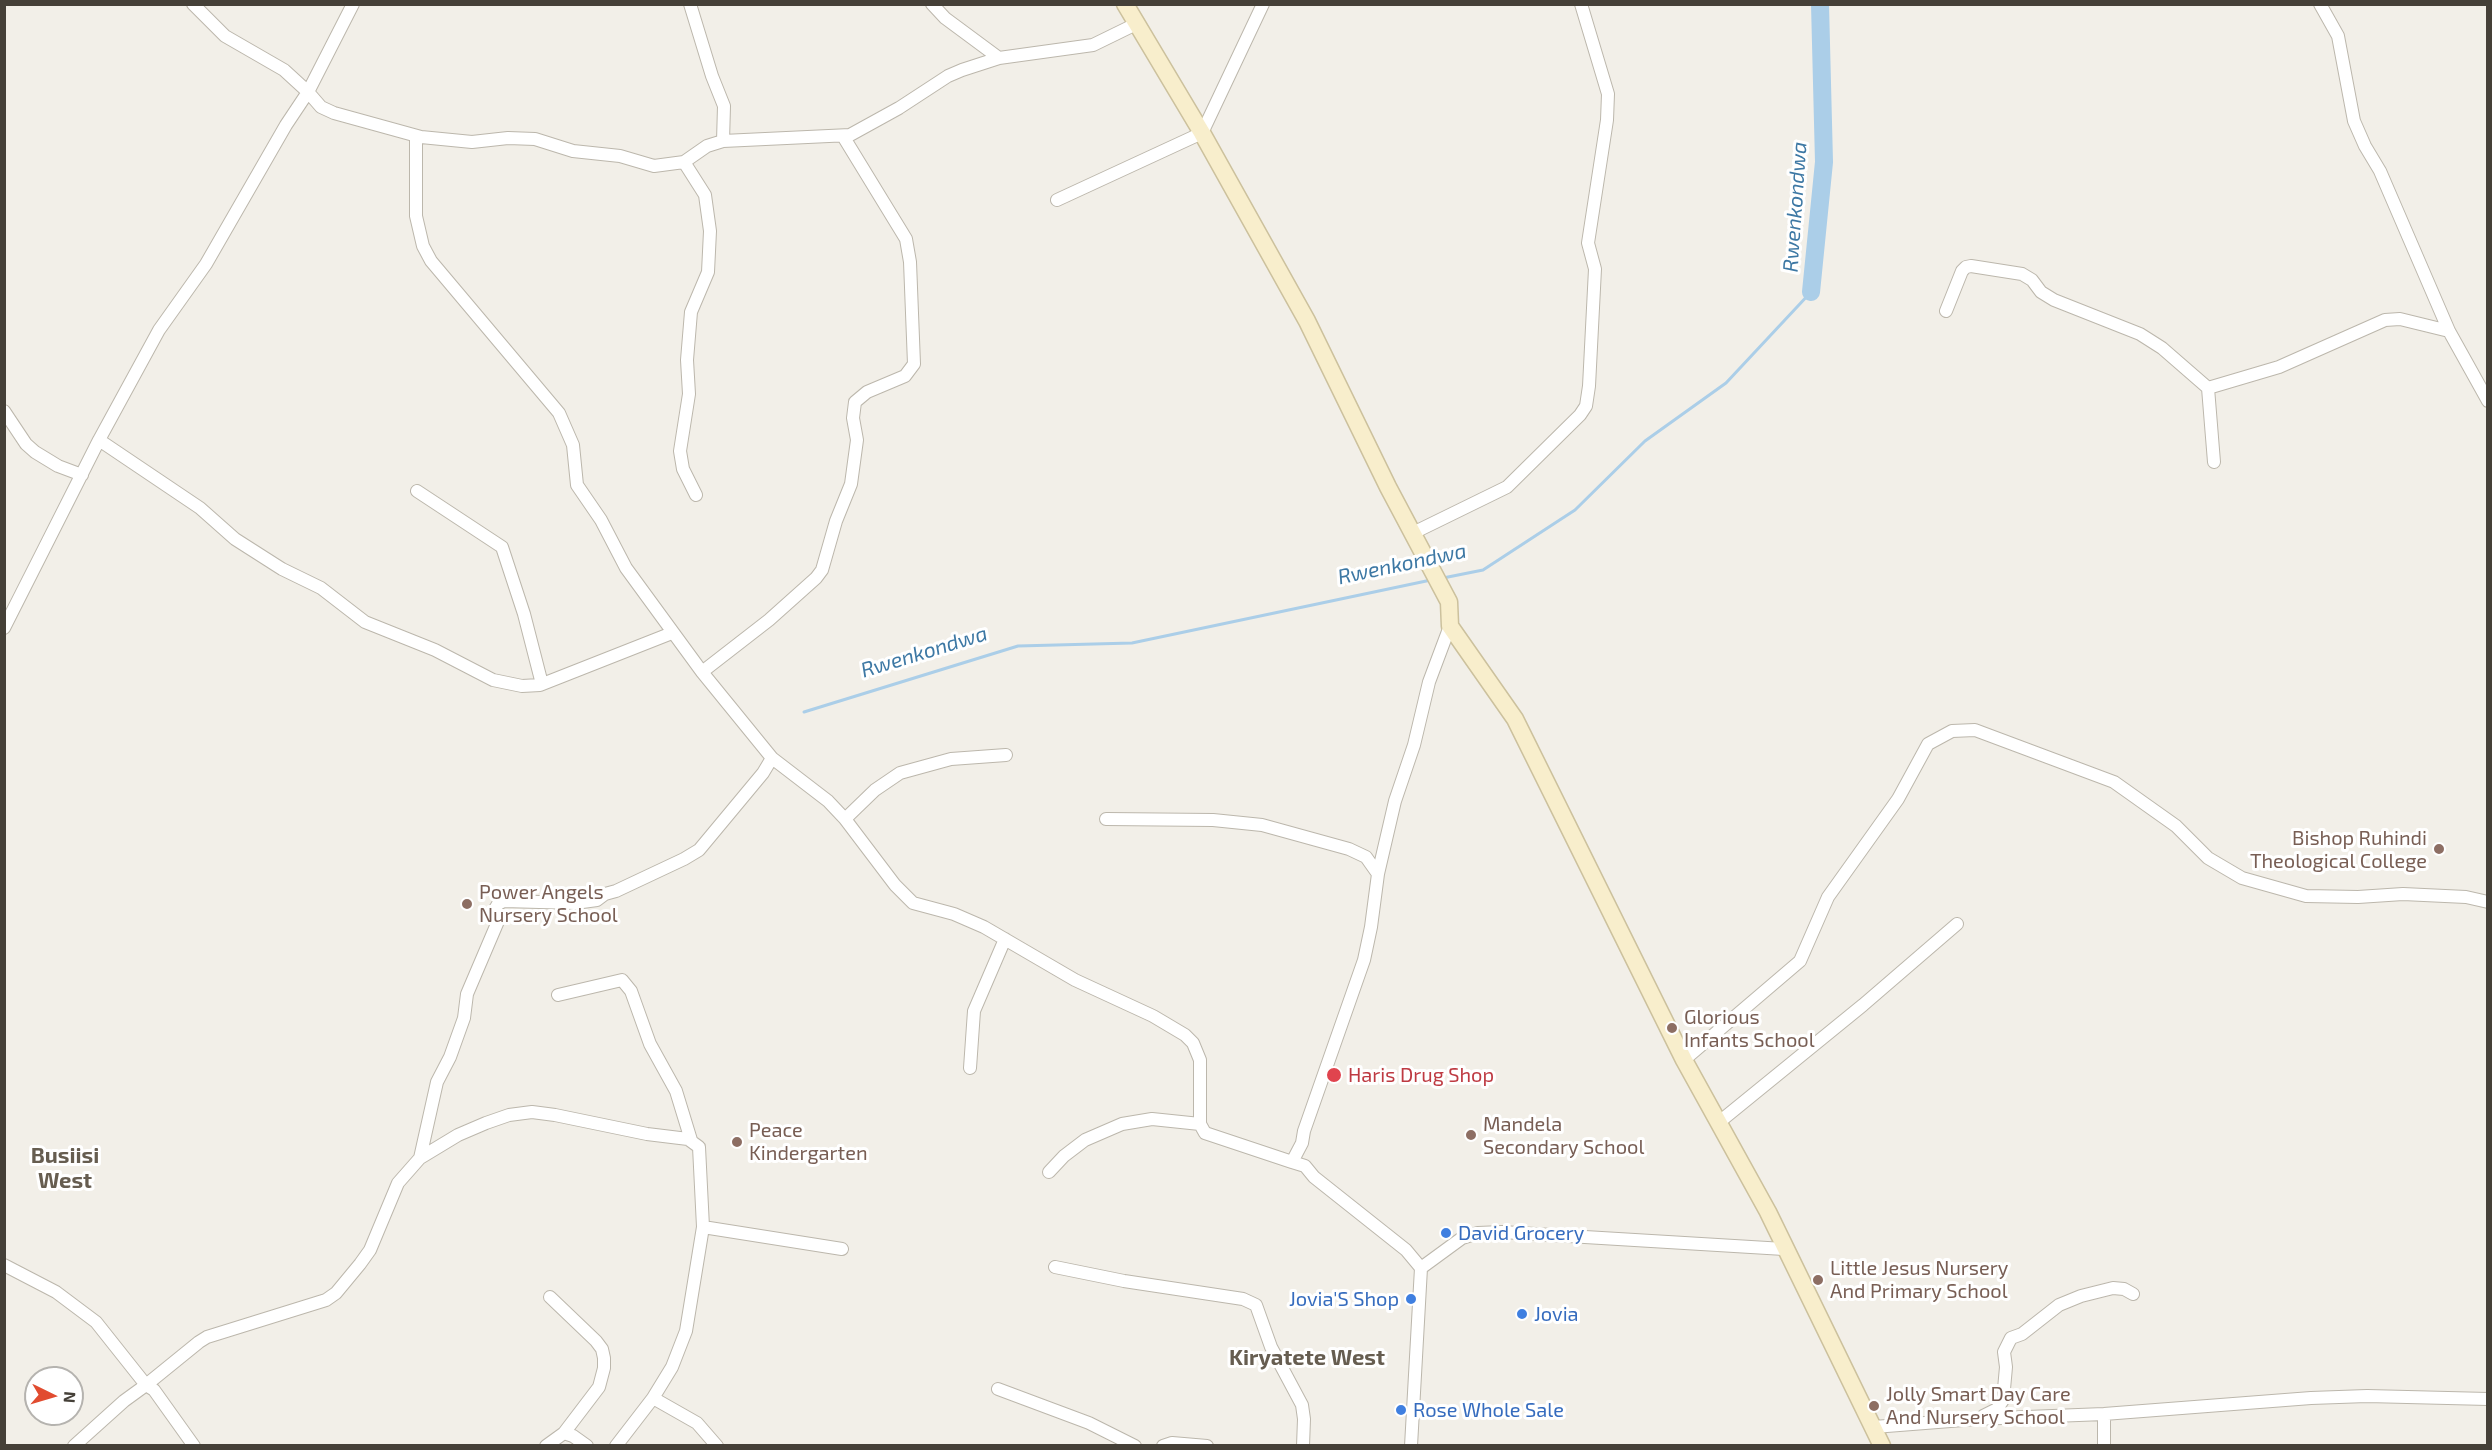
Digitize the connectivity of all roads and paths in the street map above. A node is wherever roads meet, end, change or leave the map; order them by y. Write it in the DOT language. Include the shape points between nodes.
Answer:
graph roads {
  1 [pos="193,4"];
  2 [pos="353,4"];
  3 [pos="690,4"];
  4 [pos="932,4"];
  5 [pos="1125,4"];
  6 [pos="1263,4"];
  7 [pos="1581,4"];
  8 [pos="2320,4"];
  9 [pos="1138,23"];
  10 [pos="999,58"];
  11 [pos="308,92"];
  12 [pos="1202,133"];
  13 [pos="416,136"];
  14 [pos="843,136"];
  15 [pos="723,141"];
  16 [pos="684,162"];
  17 [pos="1057,200"];
  18 [pos="1946,311"];
  19 [pos="2449,331"];
  20 [pos="2208,388"];
  21 [pos="2487,400"];
  22 [pos="4,411"];
  23 [pos="99,440"];
  24 [pos="2214,462"];
  25 [pos="82,475"];
  26 [pos="417,491"];
  27 [pos="696,495"];
  28 [pos="1413,534"];
  29 [pos="1450,626"];
  30 [pos="4,628"];
  31 [pos="672,633"];
  32 [pos="702,672"];
  33 [pos="542,684"];
  34 [pos="1005,755"];
  35 [pos="772,758"];
  36 [pos="845,819"];
  37 [pos="1106,819"];
  38 [pos="1377,874"];
  39 [pos="2487,902"];
  40 [pos="1957,924"];
  41 [pos="1005,939"];
  42 [pos="558,995"];
  43 [pos="1684,1060"];
  44 [pos="970,1068"];
  45 [pos="1718,1123"];
  46 [pos="1200,1124"];
  47 [pos="691,1140"];
  48 [pos="420,1158"];
  49 [pos="1292,1162"];
  50 [pos="1048,1172"];
  51 [pos="703,1227"];
  52 [pos="842,1249"];
  53 [pos="1784,1249"];
  54 [pos="4,1265"];
  55 [pos="1055,1267"];
  56 [pos="1421,1268"];
  57 [pos="2133,1294"];
  58 [pos="550,1297"];
  59 [pos="146,1385"];
  60 [pos="998,1389"];
  61 [pos="653,1398"];
  62 [pos="2487,1399"];
  63 [pos="2104,1414"];
  64 [pos="1976,1419"];
  65 [pos="1874,1427"];
  66 [pos="564,1433"];
  67 [pos="74,1446"];
  68 [pos="194,1446"];
  69 [pos="546,1446"];
  70 [pos="587,1446"];
  71 [pos="616,1446"];
  72 [pos="717,1446"];
  73 [pos="1135,1446"];
  74 [pos="1163,1446"];
  75 [pos="1207,1446"];
  76 [pos="1303,1446"];
  77 [pos="1411,1446"];
  78 [pos="1882,1446"];
  79 [pos="2104,1446"];
  1 -- 11 [label="street" via="225,36 284,70"];
  2 -- 11 [label="street"];
  3 -- 15 [label="street" via="724,105"];
  4 -- 10 [label="street"];
  5 -- 9 [label="street"];
  6 -- 12 [label="street"];
  7 -- 28 [label="street" via="1608,94 1588,243 1595,269 1586,406 1508,487"];
  8 -- 19 [label="street" via="2338,36 2354,122 2380,171"];
  9 -- 10 [label="street" via="1093,45"];
  9 -- 12 [label="street"];
  10 -- 14 [label="street" via="948,76 899,108"];
  11 -- 13 [label="street" via="327,110"];
  11 -- 23 [label="street" via="206,264 159,330"];
  12 -- 17 [label="street"];
  12 -- 28 [label="street" via="1307,321"];
  13 -- 16 [label="street" via="457,142 535,139 573,152 620,156 644,165"];
  13 -- 31 [label="street" via="416,216 423,246 431,261 559,413 573,445 576,484 601,520 626,568"];
  14 -- 15 [label="street"];
  14 -- 32 [label="street" via="906,239 914,364 905,376 867,392 855,402 857,440 851,484 822,570 761,626"];
  15 -- 16 [label="street" via="707,146"];
  16 -- 27 [label="street" via="705,195 710,231 708,273 691,312 689,394 680,450 683,469"];
  18 -- 20 [label="street" via="1966,267 2022,274 2054,300 2140,334"];
  19 -- 20 [label="street" via="2400,319 2385,320 2288,363"];
  19 -- 21 [label="street"];
  20 -- 24 [label="street"];
  22 -- 25 [label="street" via="35,452"];
  23 -- 25 [label="street"];
  23 -- 33 [label="street" via="200,508 235,539 321,588 365,622 443,653 494,680 522,686"];
  25 -- 30 [label="street"];
  26 -- 33 [label="street" via="502,547"];
  28 -- 29 [label="street" via="1449,602"];
  29 -- 38 [label="street" via="1429,682"];
  29 -- 43 [label="street" via="1515,719"];
  31 -- 32 [label="street"];
  31 -- 33 [label="street"];
  32 -- 35 [label="street"];
  34 -- 36 [label="street" via="951,759 900,772"];
  35 -- 36 [label="street"];
  35 -- 48 [label="street" via="699,850 684,859 597,900 498,904 495,909 499,919 467,994 464,1018 450,1057 437,1082"];
  36 -- 41 [label="street" via="895,885 914,903 969,919"];
  37 -- 38 [label="street" via="1213,820 1262,825 1349,849 1366,857"];
  38 -- 49 [label="street" via="1364,960 1302,1143"];
  39 -- 43 [label="street" via="2403,894 2306,896 2242,878 2208,858 2176,826 2114,783 1974,730 1952,731 1928,744 1898,799 1828,897 1800,961"];
  40 -- 45 [label="street"];
  41 -- 44 [label="street" via="974,1011"];
  41 -- 46 [label="street" via="1075,980 1185,1035 1200,1060"];
  42 -- 47 [label="street" via="622,980 631,991 650,1044 676,1091"];
  43 -- 45 [label="street"];
  45 -- 53 [label="street"];
  46 -- 49 [label="street" via="1210,1136"];
  46 -- 50 [label="street" via="1152,1119 1122,1124 1085,1140"];
  47 -- 48 [label="street" via="544,1113 525,1113 509,1115 458,1135"];
  47 -- 51 [label="street" via="701,1154"];
  48 -- 59 [label="street" via="398,1183 370,1250 336,1293 320,1302 207,1337"];
  49 -- 56 [label="street" via="1305,1166 1406,1250"];
  51 -- 52 [label="street"];
  51 -- 61 [label="street" via="686,1332 672,1367"];
  53 -- 56 [label="street" via="1478,1233 1462,1238"];
  53 -- 65 [label="street"];
  54 -- 59 [label="street" via="82,1310 113,1341"];
  55 -- 76 [label="street" via="1243,1299 1256,1305 1271,1347 1302,1405"];
  56 -- 77 [label="street"];
  57 -- 64 [label="street" via="2119,1288 2080,1296 2059,1305 2011,1338 2004,1352 2001,1404"];
  58 -- 66 [label="street" via="596,1341 604,1358 598,1388"];
  59 -- 67 [label="street"];
  59 -- 68 [label="street" via="154,1390"];
  60 -- 73 [label="street" via="1089,1423"];
  61 -- 71 [label="street"];
  61 -- 72 [label="street" via="697,1423"];
  62 -- 63 [label="street" via="2312,1398"];
  63 -- 64 [label="street"];
  63 -- 79 [label="street"];
  64 -- 65 [label="street"];
  65 -- 78 [label="street"];
  66 -- 69 [label="street"];
  66 -- 70 [label="street"];
  74 -- 75 [label="street"];
}
